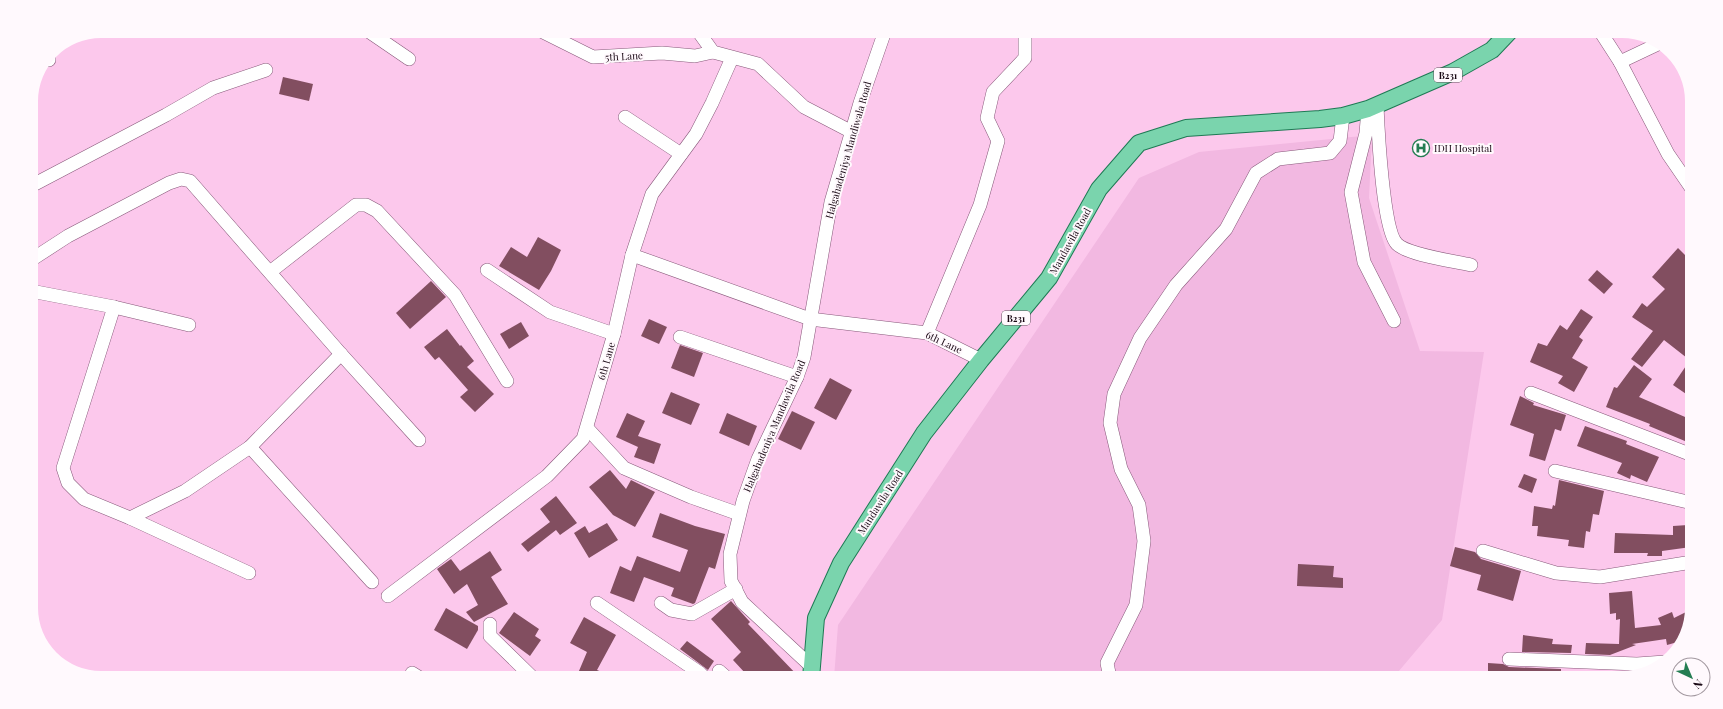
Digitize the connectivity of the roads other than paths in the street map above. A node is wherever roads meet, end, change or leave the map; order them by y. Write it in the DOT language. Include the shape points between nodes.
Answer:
graph roads {
  1 [pos="378,38"];
  2 [pos="555,38"];
  3 [pos="703,38"];
  4 [pos="883,38"];
  5 [pos="1025,38"];
  6 [pos="1503,38"];
  7 [pos="1605,38"];
  8 [pos="1653,46"];
  9 [pos="714,52"];
  10 [pos="732,58"];
  11 [pos="409,59"];
  12 [pos="1620,62"];
  13 [pos="266,70"];
  14 [pos="1372,107"];
  15 [pos="1343,116"];
  16 [pos="625,117"];
  17 [pos="852,132"];
  18 [pos="681,154"];
  19 [pos="1685,179"];
  20 [pos="38,182"];
  21 [pos="38,255"];
  22 [pos="632,255"];
  23 [pos="1470,265"];
  24 [pos="487,270"];
  25 [pos="270,272"];
  26 [pos="38,292"];
  27 [pos="114,307"];
  28 [pos="810,319"];
  29 [pos="1394,321"];
  30 [pos="189,326"];
  31 [pos="928,333"];
  32 [pos="614,334"];
  33 [pos="680,337"];
  34 [pos="341,354"];
  35 [pos="981,360"];
  36 [pos="797,377"];
  37 [pos="507,381"];
  38 [pos="1531,393"];
  39 [pos="587,428"];
  40 [pos="419,440"];
  41 [pos="250,447"];
  42 [pos="1685,452"];
  43 [pos="1556,470"];
  44 [pos="1685,501"];
  45 [pos="739,514"];
  46 [pos="130,518"];
  47 [pos="1483,552"];
  48 [pos="1685,563"];
  49 [pos="249,573"];
  50 [pos="372,582"];
  51 [pos="736,589"];
  52 [pos="388,596"];
  53 [pos="597,603"];
  54 [pos="661,603"];
  55 [pos="490,624"];
  56 [pos="1509,659"];
  57 [pos="1652,663"];
  58 [pos="526,671"];
  59 [pos="697,671"];
  60 [pos="811,671"];
  61 [pos="812,671"];
  62 [pos="1109,671"];
  1 -- 11 [label="street"];
  2 -- 9 [label="street, 5th Lane" via="593,57 662,53 695,56"];
  3 -- 9 [label="street"];
  4 -- 17 [label="street, Halgahadeniya Mandiwala Road"];
  5 -- 31 [label="street" via="1026,58 993,92 986,118 998,141 980,205"];
  6 -- 14 [label="main road, Mandawila Road / B231" via="1492,50 1453,72"];
  7 -- 12 [label="street"];
  8 -- 12 [label="street"];
  9 -- 10 [label="street"];
  10 -- 17 [label="street" via="758,64 804,107"];
  10 -- 18 [label="street, 6th Lane" via="696,134"];
  12 -- 19 [label="street" via="1668,154"];
  13 -- 20 [label="street" via="213,88"];
  14 -- 15 [label="main road, Mandawila Road / B231"];
  14 -- 23 [label="street" via="1378,131 1386,214 1396,244 1406,250"];
  14 -- 29 [label="street" via="1351,192 1364,262"];
  15 -- 35 [label="main road, Mandawila Road / B231" via="1186,128 1139,143 1099,189 1049,278"];
  15 -- 62 [label="street" via="1340,141 1330,153 1278,159 1256,173 1226,229 1176,285 1140,338 1114,394 1110,424 1121,469 1139,505 1144,541 1136,605 1108,663"];
  16 -- 18 [label="street"];
  17 -- 28 [label="street, Halgahadeniya Mandiwala Road" via="831,202"];
  18 -- 22 [label="street, 6th Lane" via="652,194"];
  21 -- 25 [label="street" via="68,236 181,179 190,181"];
  22 -- 28 [label="street, 6th Lane"];
  22 -- 32 [label="street, 6th Lane"];
  24 -- 32 [label="street" via="550,312"];
  25 -- 34 [label="street"];
  25 -- 37 [label="street" via="356,205 366,205 377,211 455,295"];
  26 -- 27 [label="street"];
  27 -- 30 [label="street"];
  27 -- 46 [label="street" via="62,468 68,483 84,499"];
  28 -- 31 [label="street, 6th Lane"];
  28 -- 36 [label="street, Halgahadeniya Mandawila Road" via="804,357"];
  31 -- 35 [label="street, 6th Lane"];
  32 -- 39 [label="street, 6th Lane"];
  33 -- 36 [label="street"];
  34 -- 40 [label="street"];
  34 -- 41 [label="street"];
  35 -- 61 [label="main road, Mandawila Road / B231" via="924,433 841,563 816,618"];
  36 -- 45 [label="street, Halgahadeniya Mandawila Road" via="758,459"];
  38 -- 42 [label="street"];
  39 -- 45 [label="street" via="624,468 691,497"];
  39 -- 52 [label="street, 6th Lane" via="583,438 547,476"];
  41 -- 46 [label="street" via="185,491"];
  41 -- 50 [label="street"];
  43 -- 44 [label="street"];
  45 -- 51 [label="street, Halgahadeniya Mandawila Road" via="730,554 731,581"];
  46 -- 49 [label="street"];
  47 -- 48 [label="street" via="1556,573 1600,577"];
  51 -- 54 [label="street" via="692,614 671,610"];
  51 -- 60 [label="street, Halgahadeniya Mandawila Road" via="742,602"];
  53 -- 59 [label="street"];
  55 -- 58 [label="street" via="490,636"];
  56 -- 57 [label="street"];
}
